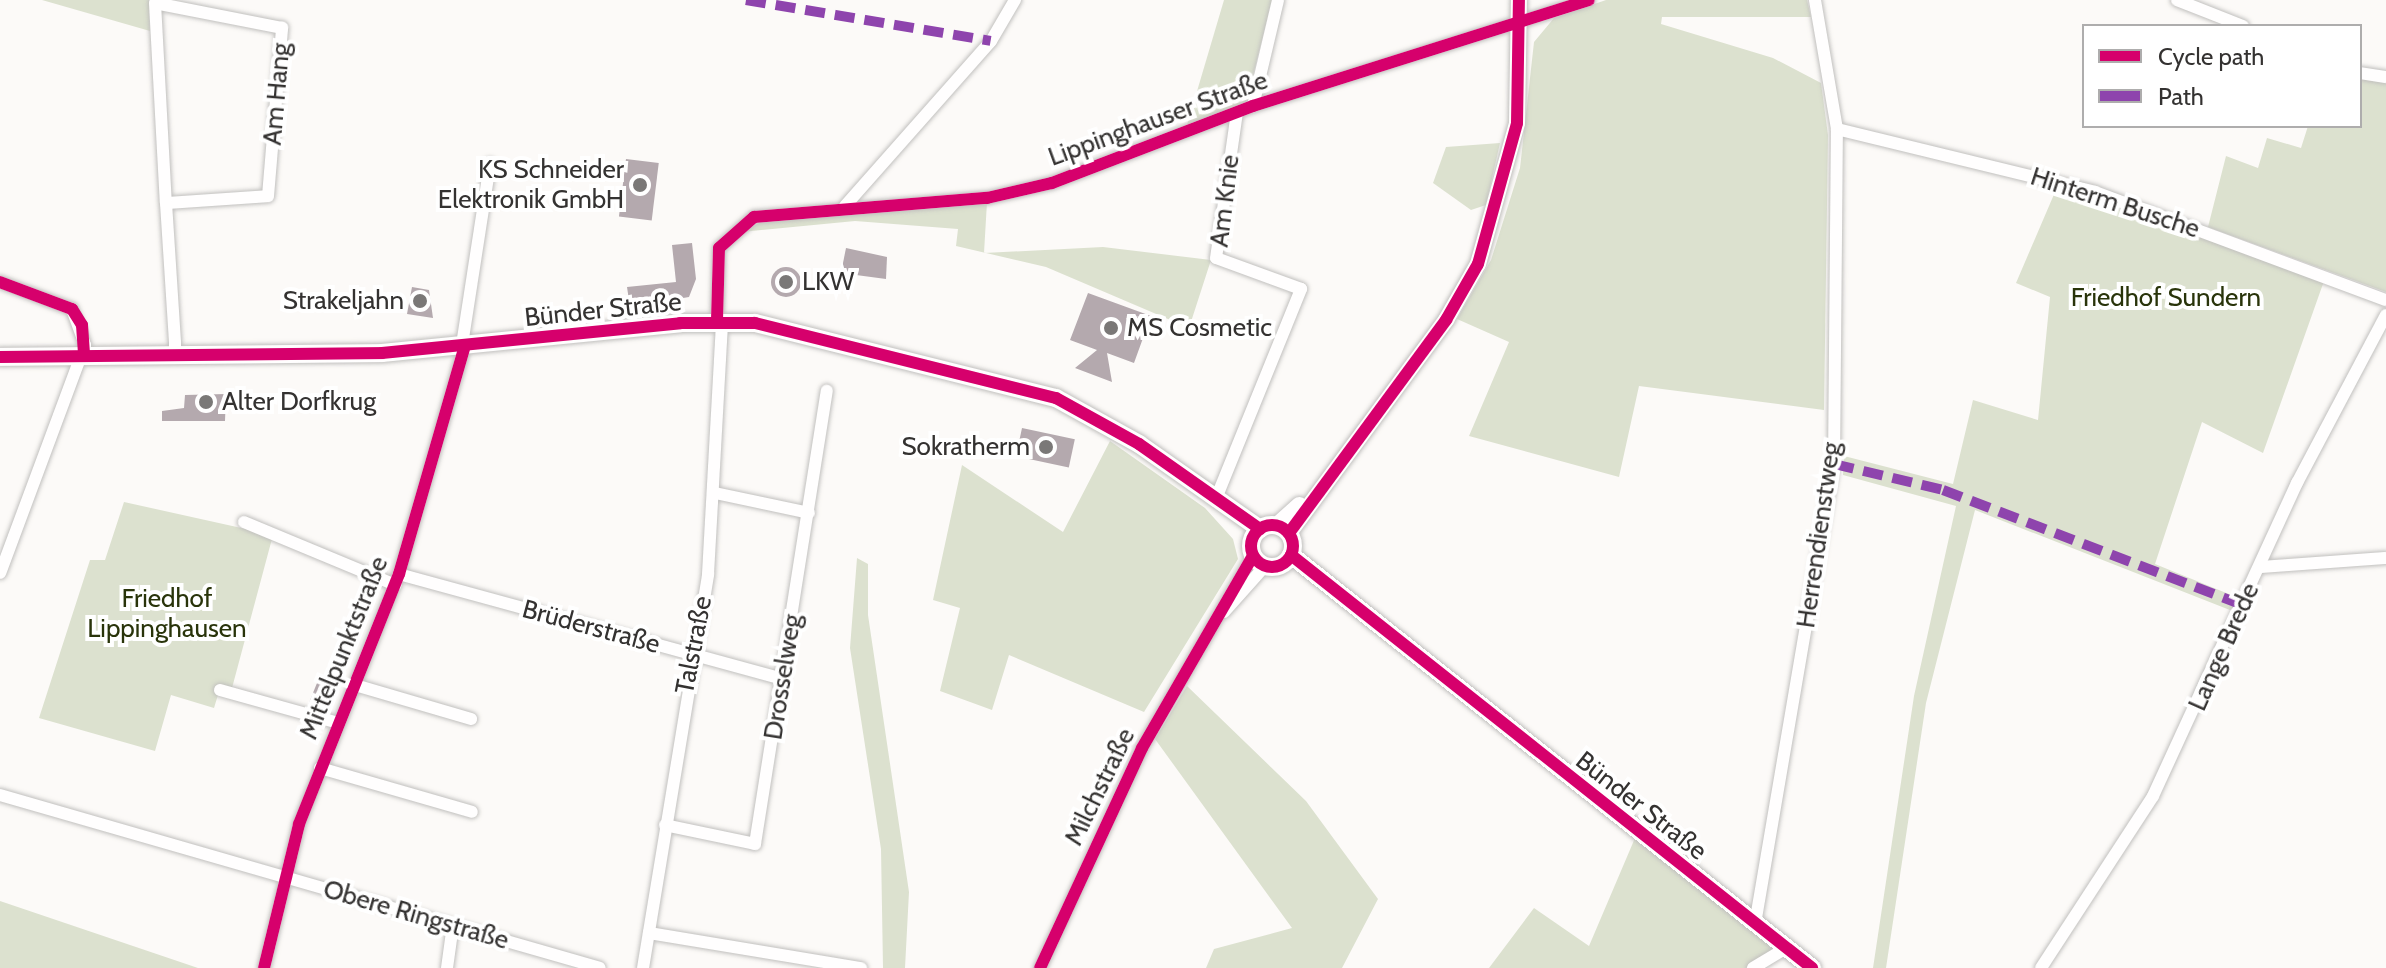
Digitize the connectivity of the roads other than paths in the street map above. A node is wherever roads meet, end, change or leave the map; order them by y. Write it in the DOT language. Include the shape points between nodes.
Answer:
graph roads {
  1 [pos="1015,0"];
  2 [pos="1278,0"];
  3 [pos="1519,0"];
  4 [pos="1589,0"];
  5 [pos="1815,0"];
  6 [pos="2177,0"];
  7 [pos="2223,0"];
  8 [pos="2219,14"];
  9 [pos="1520,23"];
  10 [pos="2239,24"];
  11 [pos="2362,73"];
  12 [pos="2386,77"];
  13 [pos="1253,106"];
  14 [pos="1237,113"];
  15 [pos="1837,129"];
  16 [pos="490,164"];
  17 [pos="876,179"];
  18 [pos="166,203"];
  19 [pos="881,204"];
  20 [pos="845,206"];
  21 [pos="0,282"];
  22 [pos="2386,300"];
  23 [pos="2386,315"];
  24 [pos="720,320"];
  25 [pos="464,345"];
  26 [pos="175,350"];
  27 [pos="84,355"];
  28 [pos="0,357"];
  29 [pos="827,391"];
  30 [pos="715,493"];
  31 [pos="1215,501"];
  32 [pos="809,513"];
  33 [pos="244,522"];
  34 [pos="1271,546"];
  35 [pos="2386,558"];
  36 [pos="2260,567"];
  37 [pos="1,568"];
  38 [pos="397,579"];
  39 [pos="690,654"];
  40 [pos="783,679"];
  41 [pos="355,685"];
  42 [pos="220,690"];
  43 [pos="471,719"];
  44 [pos="338,723"];
  45 [pos="320,768"];
  46 [pos="0,795"];
  47 [pos="472,812"];
  48 [pos="665,825"];
  49 [pos="285,878"];
  50 [pos="1755,924"];
  51 [pos="453,925"];
  52 [pos="649,933"];
  53 [pos="1786,948"];
  54 [pos="264,968"];
  55 [pos="447,968"];
  56 [pos="600,968"];
  57 [pos="643,968"];
  58 [pos="861,968"];
  59 [pos="1040,968"];
  60 [pos="1753,968"];
  61 [pos="1812,968"];
  62 [pos="2041,968"];
  1 -- 17 [label="street" via="991,41"];
  2 -- 13 [label="street"];
  3 -- 9 [label="street"];
  4 -- 9 [label="street, Lippinghauser Straße"];
  5 -- 15 [label="street, Herrendienstweg"];
  6 -- 8 [label="street"];
  7 -- 8 [label="street"];
  8 -- 10 [label="street"];
  9 -- 13 [label="street, Lippinghauser Straße"];
  9 -- 34 [label="street" via="1510,165 1478,264 1446,320"];
  11 -- 12 [label="street"];
  13 -- 14 [label="street, Lippinghauser Straße"];
  14 -- 19 [label="street, Lippinghauser Straße" via="1052,183 987,198"];
  14 -- 31 [label="street, Am Knie" via="1216,258 1301,289"];
  15 -- 22 [label="street, Hinterm Busche" via="2067,183"];
  15 -- 50 [label="street, Herrendienstweg" via="1834,464"];
  16 -- 25 [label="street, Mittelpunktstraße"];
  17 -- 19 [label="street"];
  17 -- 20 [label="street"];
  18 -- 18 [label="street, Am Hang" via="268,196 282,28 155,3"];
  18 -- 26 [label="street, Am Hang"];
  19 -- 20 [label="street, Lippinghauser Straße"];
  20 -- 24 [label="street, Lippinghauser Straße" via="768,212 729,235 717,256"];
  21 -- 27 [label="street" via="72,309 82,325"];
  23 -- 36 [label="street, Lange Brede"];
  24 -- 25 [label="main road, Bünder Straße"];
  24 -- 30 [label="street, Talstraße"];
  24 -- 31 [label="main road, Bünder Straße" via="819,334 1056,398 1139,444"];
  25 -- 26 [label="main road, Bünder Straße" via="382,353"];
  25 -- 38 [label="street, Mittelpunktstraße"];
  26 -- 27 [label="main road, Bünder Straße"];
  27 -- 28 [label="main road, Bünder Straße"];
  27 -- 37 [label="street"];
  29 -- 32 [label="street, Drosselweg"];
  30 -- 32 [label="street"];
  30 -- 39 [label="street, Talstraße" via="708,574"];
  31 -- 34 [label="main road, Bünder Straße"];
  32 -- 40 [label="street, Drosselweg"];
  33 -- 38 [label="street, Brüderstraße"];
  34 -- 50 [label="main road, Bünder Straße"];
  34 -- 59 [label="street, Milchstraße" via="1208,629 1142,748"];
  35 -- 36 [label="street"];
  36 -- 62 [label="street, Lange Brede" via="2153,796"];
  38 -- 39 [label="street, Brüderstraße"];
  38 -- 41 [label="street, Mittelpunktstraße"];
  39 -- 40 [label="street, Brüderstraße"];
  39 -- 48 [label="street, Talstraße"];
  40 -- 48 [label="street, Drosselweg" via="755,844"];
  41 -- 43 [label="street, Mittelpunktstraße"];
  41 -- 44 [label="street, Mittelpunktstraße"];
  42 -- 44 [label="street"];
  44 -- 45 [label="street, Mittelpunktstraße"];
  45 -- 47 [label="street"];
  45 -- 49 [label="street, Mittelpunktstraße"];
  46 -- 49 [label="street, Obere Ringstraße"];
  48 -- 52 [label="street, Talstraße"];
  49 -- 51 [label="street, Obere Ringstraße"];
  49 -- 54 [label="street, Mittelpunktstraße"];
  50 -- 53 [label="main road, Bünder Straße"];
  51 -- 55 [label="street"];
  51 -- 56 [label="street, Obere Ringstraße"];
  52 -- 57 [label="street, Talstraße"];
  52 -- 58 [label="street"];
  53 -- 60 [label="street"];
  53 -- 61 [label="main road, Bünder Straße"];
}
